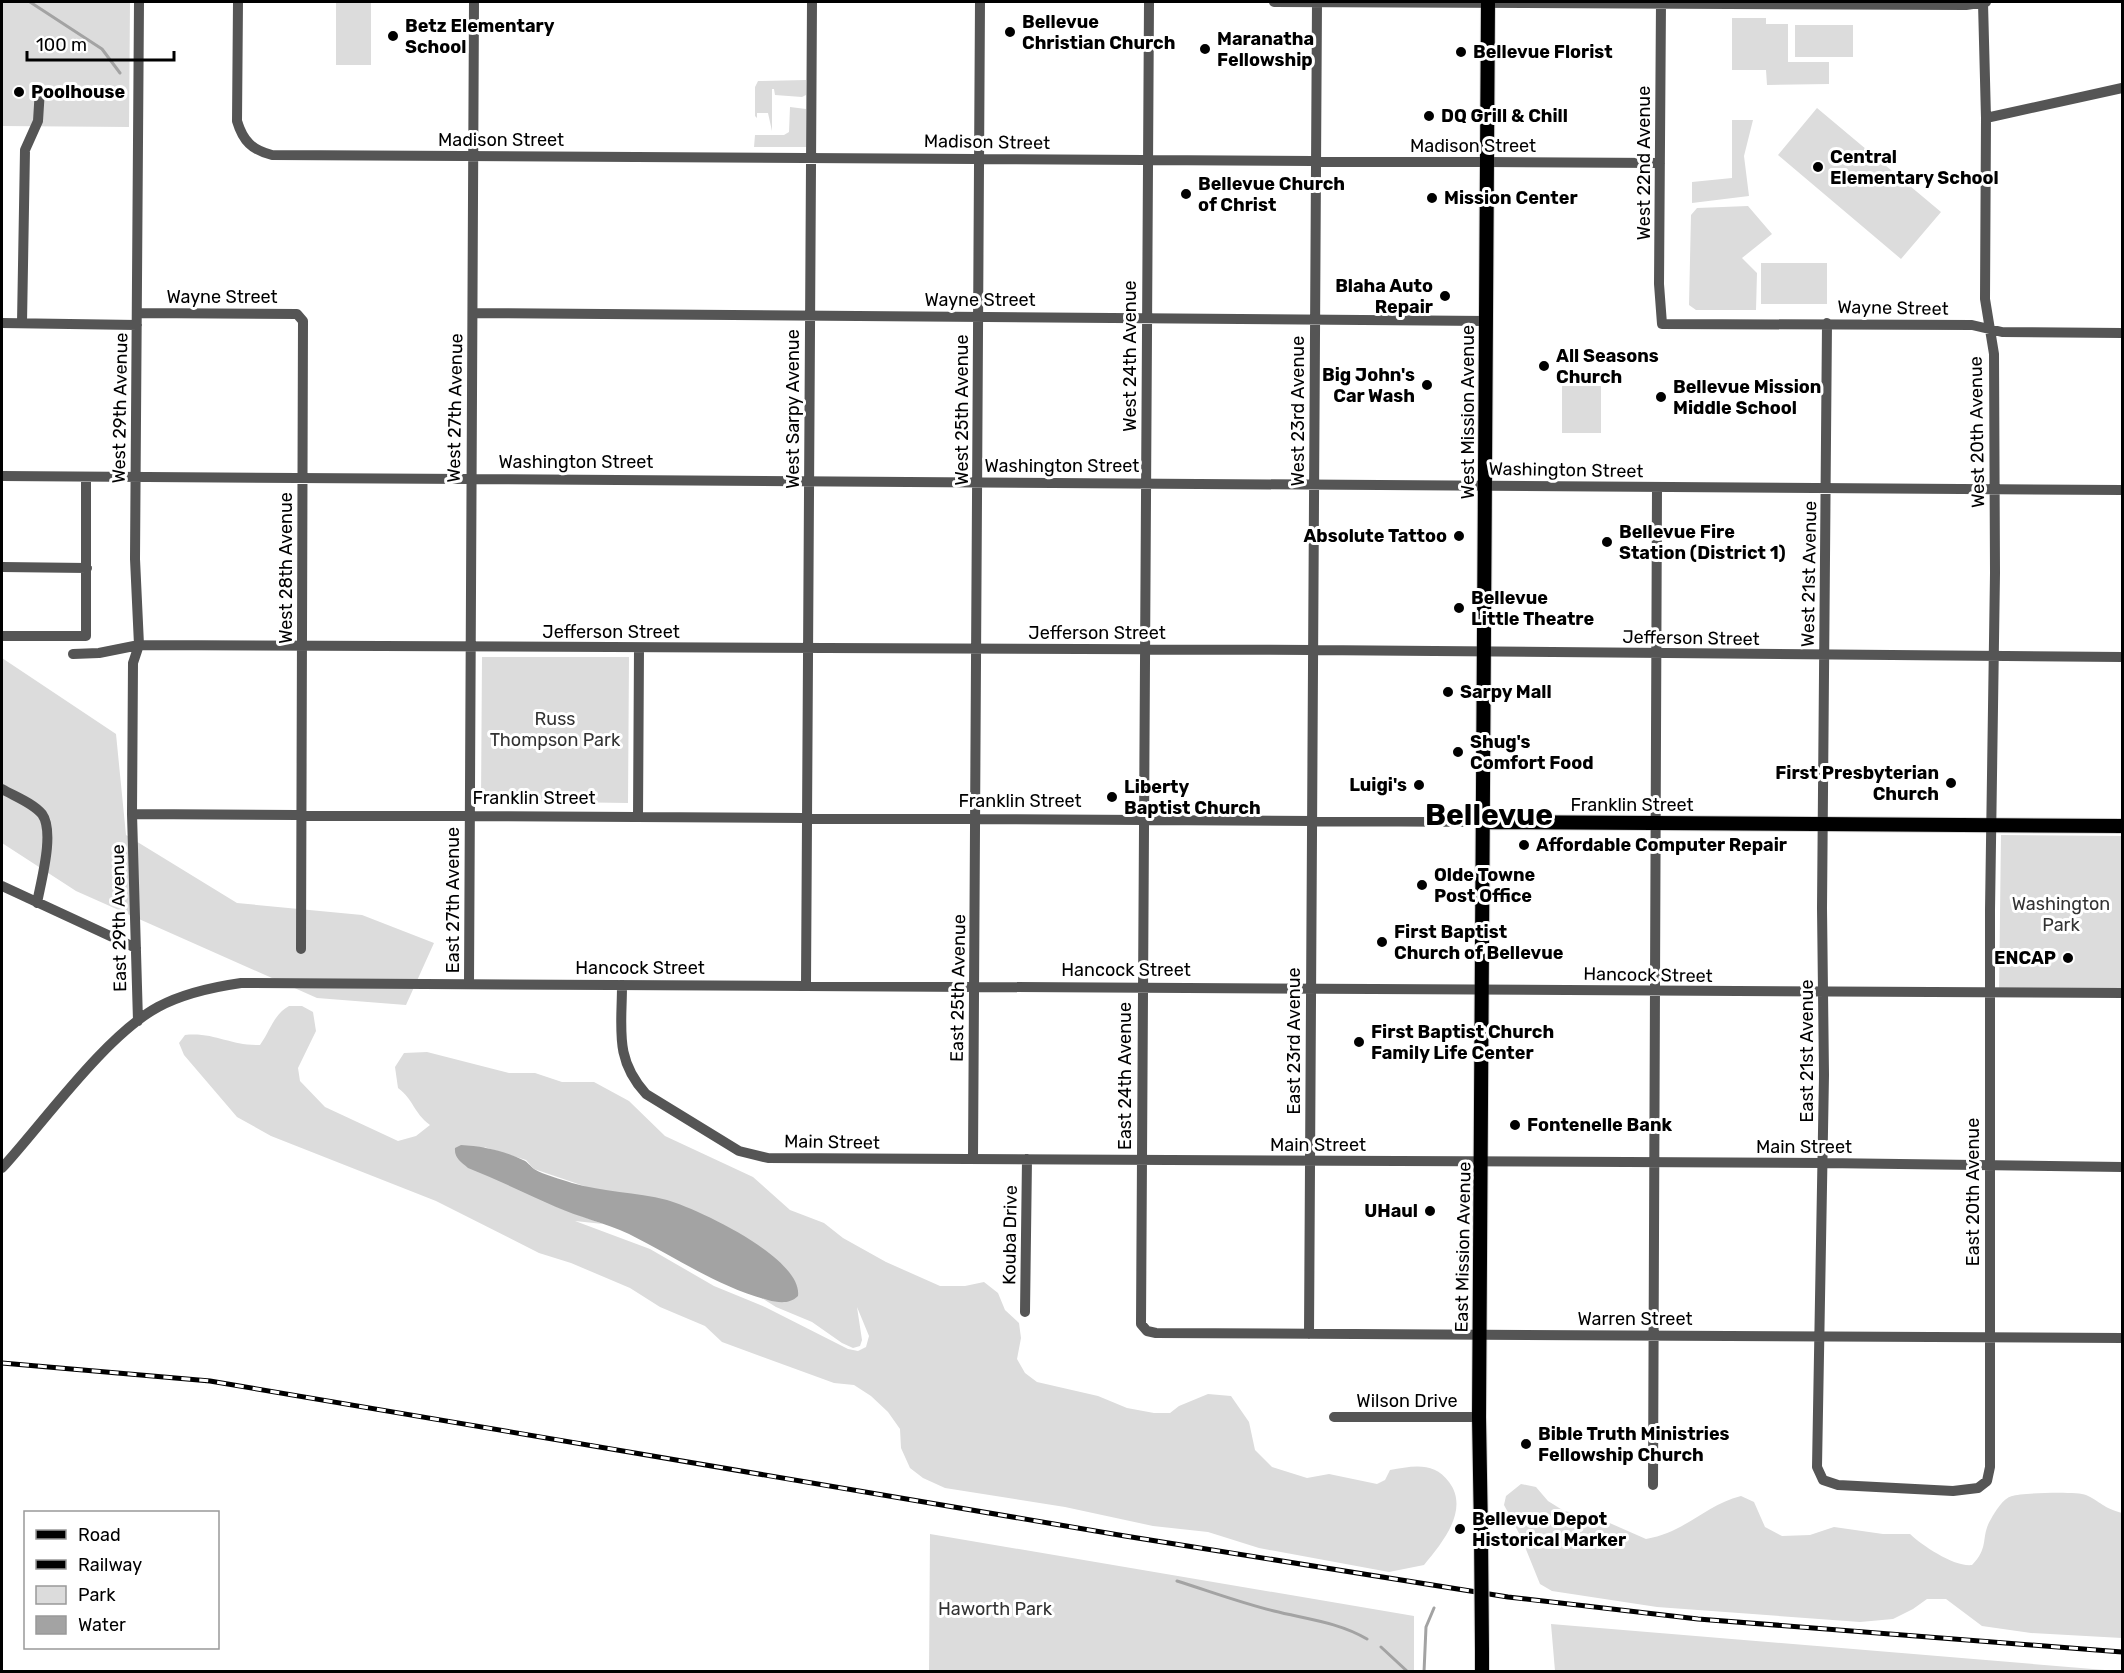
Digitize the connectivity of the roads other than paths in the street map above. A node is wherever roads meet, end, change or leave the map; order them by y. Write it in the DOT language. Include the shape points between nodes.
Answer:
graph roads {
  1 [pos="139,2"];
  2 [pos="238,2"];
  3 [pos="474,2"];
  4 [pos="812,2"];
  5 [pos="980,2"];
  6 [pos="1149,2"];
  7 [pos="1274,2"];
  8 [pos="1317,2"];
  9 [pos="1985,2"];
  10 [pos="1488,3"];
  11 [pos="1661,3"];
  12 [pos="2122,88"];
  13 [pos="40,89"];
  14 [pos="1986,118"];
  15 [pos="473,156"];
  16 [pos="811,157"];
  17 [pos="980,158"];
  18 [pos="1148,160"];
  19 [pos="1315,162"];
  20 [pos="1487,163"];
  21 [pos="1660,163"];
  22 [pos="137,313"];
  23 [pos="473,314"];
  24 [pos="810,315"];
  25 [pos="979,317"];
  26 [pos="1147,318"];
  27 [pos="1315,320"];
  28 [pos="303,321"];
  29 [pos="1486,321"];
  30 [pos="2,323"];
  31 [pos="22,323"];
  32 [pos="1827,323"];
  33 [pos="1662,324"];
  34 [pos="137,325"];
  35 [pos="1989,330"];
  36 [pos="2122,333"];
  37 [pos="2,476"];
  38 [pos="136,476"];
  39 [pos="86,477"];
  40 [pos="303,477"];
  41 [pos="471,478"];
  42 [pos="809,481"];
  43 [pos="978,482"];
  44 [pos="1146,482"];
  45 [pos="1314,484"];
  46 [pos="1485,485"];
  47 [pos="1657,487"];
  48 [pos="1826,487"];
  49 [pos="1994,489"];
  50 [pos="2122,490"];
  51 [pos="2,567"];
  52 [pos="87,568"];
  53 [pos="2,636"];
  54 [pos="139,645"];
  55 [pos="302,646"];
  56 [pos="470,647"];
  57 [pos="639,649"];
  58 [pos="808,649"];
  59 [pos="976,649"];
  60 [pos="1144,650"];
  61 [pos="1312,650"];
  62 [pos="1484,652"];
  63 [pos="73,654"];
  64 [pos="1656,654"];
  65 [pos="1825,656"];
  66 [pos="1993,656"];
  67 [pos="2122,657"];
  68 [pos="2,789"];
  69 [pos="132,814"];
  70 [pos="303,814"];
  71 [pos="469,816"];
  72 [pos="638,816"];
  73 [pos="807,817"];
  74 [pos="976,819"];
  75 [pos="1143,819"];
  76 [pos="1311,820"];
  77 [pos="1484,822"];
  78 [pos="1654,823"];
  79 [pos="1824,824"];
  80 [pos="1991,824"];
  81 [pos="2122,826"];
  82 [pos="2,886"];
  83 [pos="37,903"];
  84 [pos="136,948"];
  85 [pos="301,949"];
  86 [pos="469,984"];
  87 [pos="622,985"];
  88 [pos="806,985"];
  89 [pos="975,986"];
  90 [pos="1142,986"];
  91 [pos="1311,988"];
  92 [pos="1483,990"];
  93 [pos="1654,991"];
  94 [pos="1824,993"];
  95 [pos="1990,993"];
  96 [pos="2122,993"];
  97 [pos="138,1021"];
  98 [pos="973,1159"];
  99 [pos="1027,1159"];
  100 [pos="1142,1159"];
  101 [pos="1309,1162"];
  102 [pos="1482,1163"];
  103 [pos="1654,1163"];
  104 [pos="1823,1163"];
  105 [pos="1989,1165"];
  106 [pos="2122,1167"];
  107 [pos="2,1168"];
  108 [pos="1025,1312"];
  109 [pos="1147,1330"];
  110 [pos="1309,1334"];
  111 [pos="1480,1335"];
  112 [pos="1653,1336"];
  113 [pos="1820,1337"];
  114 [pos="1988,1338"];
  115 [pos="2122,1338"];
  116 [pos="1479,1417"];
  117 [pos="1334,1418"];
  118 [pos="1653,1485"];
  119 [pos="1911,1489"];
  120 [pos="1482,1671"];
  1 -- 22 [label="street, West 29th Avenue"];
  2 -- 15 [label="street, Madison Street" via="237,121 250,146 272,155"];
  3 -- 15 [label="street, West 27th Avenue"];
  4 -- 16 [label="street, West Sarpy Avenue"];
  5 -- 17 [label="street, West 25th Avenue"];
  6 -- 18 [label="street, West 24th Avenue"];
  7 -- 8 [label="street"];
  8 -- 10 [label="street"];
  8 -- 19 [label="street, West 23rd Avenue"];
  9 -- 11 [label="street"];
  9 -- 14 [label="street, West 20th Avenue"];
  10 -- 11 [label="street"];
  10 -- 20 [label="main road, West Mission Avenue"];
  11 -- 21 [label="street, West 22nd Avenue"];
  12 -- 14 [label="street"];
  13 -- 31 [label="street" via="38,120 25,150"];
  14 -- 35 [label="street, West 20th Avenue" via="1985,299"];
  15 -- 16 [label="street, Madison Street"];
  15 -- 23 [label="street, West 27th Avenue"];
  16 -- 17 [label="street, Madison Street"];
  16 -- 24 [label="street, West Sarpy Avenue"];
  17 -- 18 [label="street, Madison Street"];
  17 -- 25 [label="street, West 25th Avenue"];
  18 -- 19 [label="street, Madison Street"];
  18 -- 26 [label="street, West 24th Avenue"];
  19 -- 20 [label="street, Madison Street"];
  19 -- 27 [label="street, West 23rd Avenue"];
  20 -- 21 [label="street, Madison Street"];
  20 -- 29 [label="main road, West Mission Avenue"];
  21 -- 33 [label="street, West 22nd Avenue"];
  22 -- 28 [label="street, Wayne Street" via="266,312 297,314"];
  22 -- 34 [label="street, West 29th Avenue"];
  23 -- 24 [label="street, Wayne Street"];
  23 -- 41 [label="street, West 27th Avenue"];
  24 -- 25 [label="street, Wayne Street"];
  24 -- 42 [label="street, West Sarpy Avenue"];
  25 -- 26 [label="street, Wayne Street"];
  25 -- 43 [label="street, West 25th Avenue"];
  26 -- 27 [label="street, Wayne Street"];
  26 -- 44 [label="street, West 24th Avenue"];
  27 -- 29 [label="street, Wayne Street"];
  27 -- 45 [label="street, West 23rd Avenue"];
  28 -- 40 [label="street, West 28th Avenue"];
  29 -- 46 [label="main road, West Mission Avenue"];
  30 -- 31 [label="street"];
  31 -- 34 [label="street"];
  32 -- 33 [label="street, Wayne Street"];
  32 -- 35 [label="street, Wayne Street" via="1972,325"];
  32 -- 48 [label="street, West 21st Avenue"];
  34 -- 38 [label="street, West 29th Avenue"];
  35 -- 36 [label="street, Wayne Street"];
  35 -- 49 [label="street, West 20th Avenue" via="1994,354"];
  37 -- 39 [label="street, Washington Street"];
  38 -- 39 [label="street, Washington Street"];
  38 -- 40 [label="street, Washington Street"];
  38 -- 54 [label="street, West 29th Avenue"];
  39 -- 52 [label="street"];
  40 -- 41 [label="street, Washington Street"];
  40 -- 55 [label="street, West 28th Avenue"];
  41 -- 42 [label="street, Washington Street"];
  41 -- 56 [label="street, West 27th Avenue"];
  42 -- 43 [label="street, Washington Street"];
  42 -- 58 [label="street, West Sarpy Avenue"];
  43 -- 44 [label="street, Washington Street"];
  43 -- 59 [label="street, West 25th Avenue"];
  44 -- 45 [label="street, Washington Street"];
  44 -- 60 [label="street, West 24th Avenue"];
  45 -- 46 [label="street, Washington Street"];
  45 -- 61 [label="street, West 23rd Avenue"];
  46 -- 47 [label="street, Washington Street"];
  46 -- 62 [label="main road, West Mission Avenue"];
  47 -- 48 [label="street, Washington Street"];
  47 -- 64 [label="street"];
  48 -- 49 [label="street, Washington Street"];
  48 -- 65 [label="street, West 21st Avenue"];
  49 -- 50 [label="street, Washington Street"];
  49 -- 66 [label="street, West 20th Avenue"];
  51 -- 52 [label="street"];
  52 -- 53 [label="street" via="86,636"];
  54 -- 55 [label="street, Jefferson Street"];
  54 -- 63 [label="street, Jefferson Street" via="99,654"];
  54 -- 69 [label="street, West 29th Avenue" via="133,663"];
  55 -- 56 [label="street, Jefferson Street"];
  55 -- 70 [label="street, West 28th Avenue"];
  56 -- 57 [label="street, Jefferson Street"];
  56 -- 71 [label="street, West 27th Avenue"];
  57 -- 58 [label="street, Jefferson Street"];
  57 -- 72 [label="street"];
  58 -- 59 [label="street, Jefferson Street"];
  58 -- 73 [label="street, West Sarpy Avenue"];
  59 -- 60 [label="street, Jefferson Street"];
  59 -- 74 [label="street, West 25th Avenue"];
  60 -- 61 [label="street, Jefferson Street"];
  60 -- 75 [label="street, West 24th Avenue"];
  61 -- 62 [label="street, Jefferson Street"];
  61 -- 76 [label="street, West 23rd Avenue"];
  62 -- 64 [label="street, Jefferson Street"];
  62 -- 77 [label="main road, West Mission Avenue"];
  64 -- 65 [label="street, Jefferson Street"];
  64 -- 78 [label="street"];
  65 -- 66 [label="street, Jefferson Street"];
  65 -- 79 [label="street, West 21st Avenue"];
  66 -- 67 [label="street, Jefferson Street"];
  66 -- 80 [label="street, West 20th Avenue"];
  68 -- 83 [label="street" via="41,812 47,823"];
  69 -- 70 [label="street, Franklin Street"];
  69 -- 84 [label="street, East 29th Avenue"];
  70 -- 71 [label="street, Franklin Street"];
  70 -- 85 [label="street, West 28th Avenue"];
  71 -- 72 [label="street, Franklin Street"];
  71 -- 86 [label="street, East 27th Avenue"];
  72 -- 73 [label="street, Franklin Street"];
  73 -- 74 [label="street, Franklin Street"];
  73 -- 88 [label="street, West Sarpy Avenue"];
  74 -- 75 [label="street, Franklin Street"];
  74 -- 89 [label="street, East 25th Avenue"];
  75 -- 76 [label="street, Franklin Street"];
  75 -- 90 [label="street, East 24th Avenue"];
  76 -- 77 [label="street, Franklin Street"];
  76 -- 91 [label="street, East 23rd Avenue"];
  77 -- 78 [label="main road, Franklin Street"];
  77 -- 92 [label="main road, East Mission Avenue"];
  78 -- 79 [label="main road, Franklin Street"];
  78 -- 93 [label="street"];
  79 -- 80 [label="main road, Franklin Street"];
  79 -- 94 [label="street, East 21st Avenue"];
  80 -- 81 [label="main road, Franklin Street"];
  80 -- 95 [label="street, East 20th Avenue"];
  82 -- 83 [label="street"];
  83 -- 84 [label="street"];
  84 -- 97 [label="street, East 29th Avenue"];
  86 -- 87 [label="street, Hancock Street"];
  86 -- 97 [label="street, Hancock Street" via="242,983 183,996"];
  87 -- 88 [label="street, Hancock Street"];
  87 -- 98 [label="street, Main Street" via="623,1057 635,1082 646,1094 739,1151 768,1158"];
  88 -- 89 [label="street, Hancock Street"];
  89 -- 90 [label="street, Hancock Street"];
  89 -- 98 [label="street, East 25th Avenue"];
  90 -- 91 [label="street, Hancock Street"];
  90 -- 100 [label="street, East 24th Avenue"];
  91 -- 92 [label="street, Hancock Street"];
  91 -- 101 [label="street, East 23rd Avenue"];
  92 -- 93 [label="street, Hancock Street"];
  92 -- 102 [label="main road, East Mission Avenue"];
  93 -- 94 [label="street, Hancock Street"];
  93 -- 103 [label="street"];
  94 -- 95 [label="street, Hancock Street"];
  94 -- 104 [label="street, East 21st Avenue"];
  95 -- 96 [label="street, Hancock Street"];
  95 -- 105 [label="street, East 20th Avenue"];
  97 -- 107 [label="street, Hancock Street" via="102,1054"];
  98 -- 99 [label="street, Main Street"];
  99 -- 100 [label="street, Main Street"];
  99 -- 108 [label="street, Kouba Drive"];
  100 -- 101 [label="street, Main Street"];
  100 -- 109 [label="street, East 24th Avenue" via="1140,1314 1141,1324"];
  101 -- 102 [label="street, Main Street"];
  101 -- 110 [label="street, East 23rd Avenue"];
  102 -- 103 [label="street, Main Street"];
  102 -- 111 [label="main road, East Mission Avenue"];
  103 -- 104 [label="street, Main Street"];
  103 -- 112 [label="street"];
  104 -- 105 [label="street, Main Street"];
  104 -- 113 [label="street, East 21st Avenue"];
  105 -- 106 [label="street, Main Street"];
  105 -- 114 [label="street, East 20th Avenue"];
  109 -- 110 [label="street, Warren Street" via="1156,1334"];
  110 -- 111 [label="street, Warren Street"];
  111 -- 112 [label="street, Warren Street"];
  111 -- 116 [label="main road, East Mission Avenue"];
  112 -- 113 [label="street, Warren Street"];
  112 -- 118 [label="street"];
  113 -- 114 [label="street, Warren Street"];
  113 -- 119 [label="street, East 21st Avenue" via="1817,1467 1823,1480 1838,1485"];
  114 -- 115 [label="street, Warren Street"];
  114 -- 119 [label="street, East 20th Avenue" via="1987,1481 1978,1488 1961,1490"];
  116 -- 117 [label="street, Wilson Drive"];
  116 -- 120 [label="main road, East Mission Avenue, bridge"];
}
